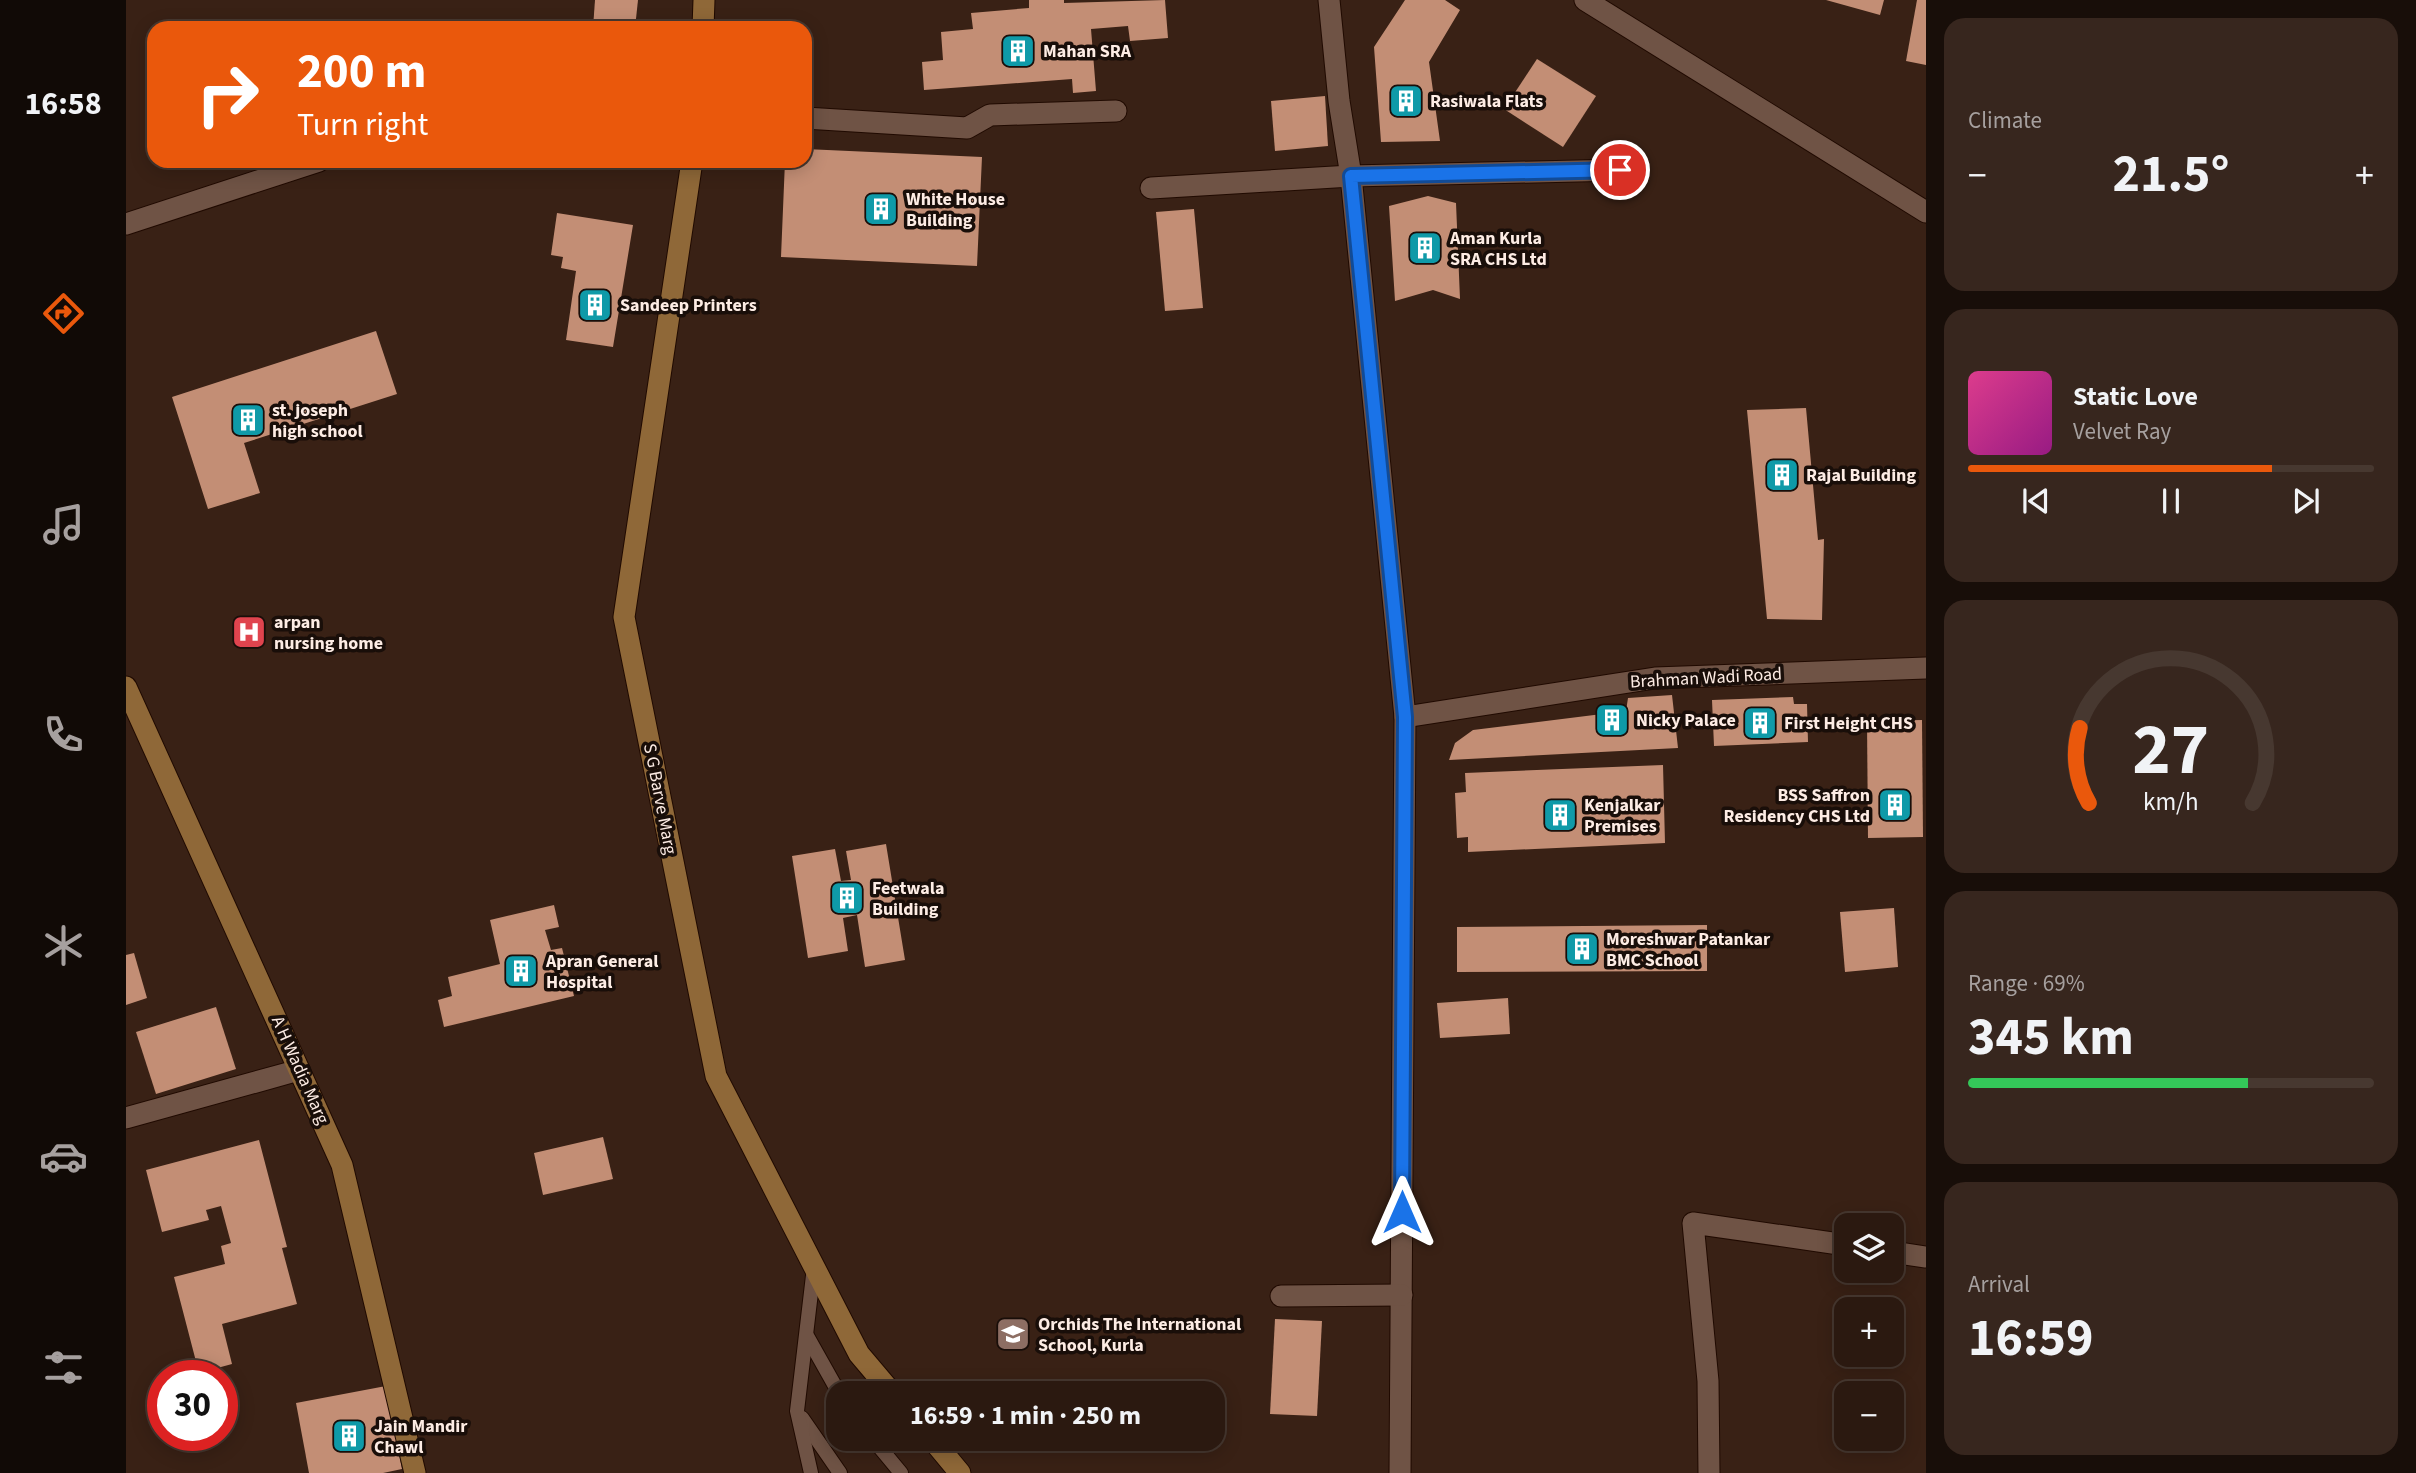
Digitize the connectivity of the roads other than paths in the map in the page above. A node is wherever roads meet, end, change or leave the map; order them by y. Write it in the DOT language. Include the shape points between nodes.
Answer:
graph roads {
  1 [pos="704,0"];
  2 [pos="1329,0"];
  3 [pos="1585,0"];
  4 [pos="702,21"];
  5 [pos="1116,111"];
  6 [pos="812,118"];
  7 [pos="298,168"];
  8 [pos="691,168"];
  9 [pos="1620,170"];
  10 [pos="1351,176"];
  11 [pos="1151,188"];
  12 [pos="1926,212"];
  13 [pos="126,224"];
  14 [pos="1926,668"];
  15 [pos="126,687"];
  16 [pos="1405,717"];
  17 [pos="299,1070"];
  18 [pos="126,1118"];
  19 [pos="1834,1243"];
  20 [pos="1904,1253"];
  21 [pos="1926,1256"];
  22 [pos="814,1266"];
  23 [pos="1402,1295"];
  24 [pos="1281,1296"];
  25 [pos="807,1336"];
  26 [pos="832,1381"];
  27 [pos="882,1381"];
  28 [pos="797,1411"];
  29 [pos="883,1451"];
  30 [pos="942,1451"];
  31 [pos="415,1473"];
  32 [pos="811,1473"];
  33 [pos="840,1473"];
  34 [pos="901,1473"];
  35 [pos="960,1473"];
  36 [pos="1400,1473"];
  37 [pos="1709,1473"];
  1 -- 4 [label="street"];
  2 -- 10 [label="street"];
  3 -- 12 [label="street"];
  5 -- 6 [label="street" via="990,115 967,128"];
  7 -- 13 [label="street"];
  8 -- 22 [label="street, S G Barve Marg" via="624,617 716,1076"];
  9 -- 10 [label="street"];
  10 -- 11 [label="street"];
  10 -- 16 [label="street"];
  14 -- 16 [label="street, Brahman Wadi Road" via="1655,678"];
  15 -- 17 [label="street, A H Wadia Marg"];
  16 -- 23 [label="street"];
  17 -- 18 [label="street"];
  17 -- 31 [label="street, A H Wadia Marg" via="342,1165"];
  19 -- 37 [label="street" via="1693,1223 1708,1381"];
  20 -- 21 [label="street"];
  22 -- 25 [label="lane"];
  22 -- 27 [label="street, S G Barve Marg" via="859,1354"];
  23 -- 24 [label="street"];
  23 -- 36 [label="street"];
  25 -- 26 [label="lane"];
  25 -- 28 [label="lane"];
  28 -- 32 [label="lane"];
  28 -- 33 [label="lane"];
  29 -- 34 [label="lane"];
  30 -- 35 [label="street"];
}
